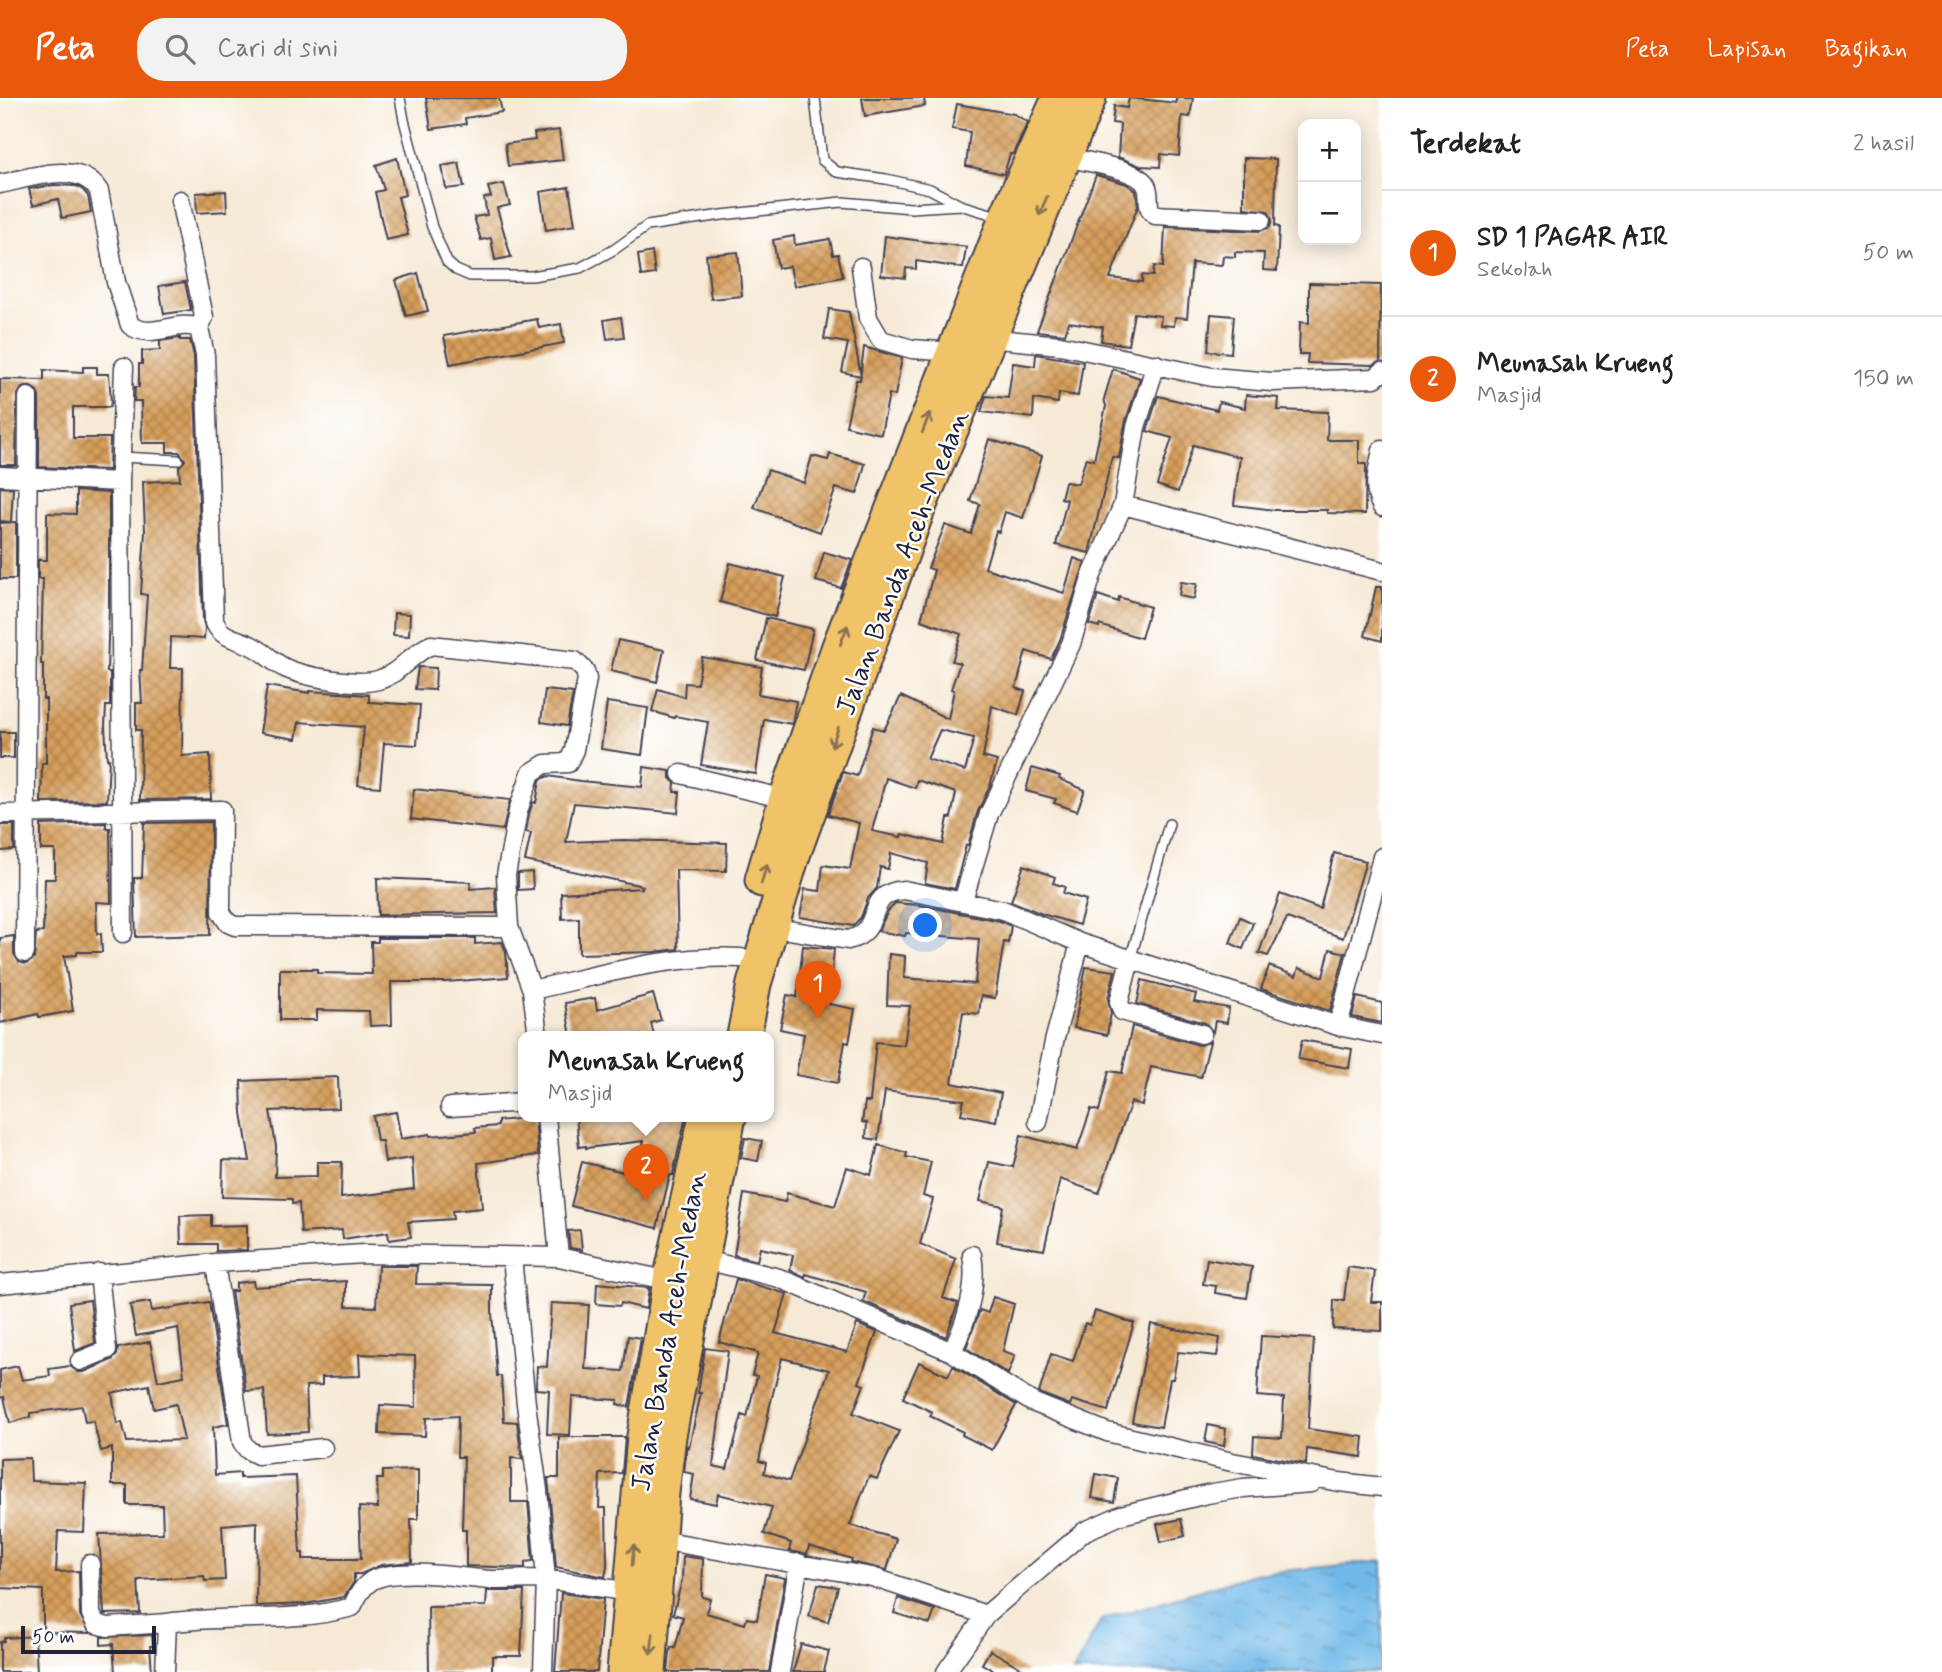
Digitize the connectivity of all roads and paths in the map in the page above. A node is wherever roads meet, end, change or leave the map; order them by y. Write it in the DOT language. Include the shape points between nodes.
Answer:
graph roads {
  1 [pos="400,98"];
  2 [pos="815,98"];
  3 [pos="1059,98"];
  4 [pos="1089,98"];
  5 [pos="1063,157"];
  6 [pos="0,184"];
  7 [pos="180,200"];
  8 [pos="960,205"];
  9 [pos="1006,218"];
  10 [pos="1261,220"];
  11 [pos="861,267"];
  12 [pos="199,328"];
  13 [pos="989,338"];
  14 [pos="954,352"];
  15 [pos="1156,364"];
  16 [pos="124,367"];
  17 [pos="1382,372"];
  18 [pos="29,397"];
  19 [pos="1382,450"];
  20 [pos="121,457"];
  21 [pos="178,460"];
  22 [pos="0,476"];
  23 [pos="28,478"];
  24 [pos="120,482"];
  25 [pos="1123,505"];
  26 [pos="1382,507"];
  27 [pos="1382,571"];
  28 [pos="681,774"];
  29 [pos="786,799"];
  30 [pos="24,813"];
  31 [pos="122,813"];
  32 [pos="0,814"];
  33 [pos="1169,824"];
  34 [pos="1382,857"];
  35 [pos="963,901"];
  36 [pos="509,927"];
  37 [pos="771,927"];
  38 [pos="123,933"];
  39 [pos="1080,943"];
  40 [pos="25,953"];
  41 [pos="741,958"];
  42 [pos="1130,960"];
  43 [pos="532,990"];
  44 [pos="1338,1026"];
  45 [pos="537,1031"];
  46 [pos="725,1031"];
  47 [pos="745,1031"];
  48 [pos="1202,1034"];
  49 [pos="1382,1035"];
  50 [pos="518,1102"];
  51 [pos="450,1108"];
  52 [pos="547,1122"];
  53 [pos="705,1122"];
  54 [pos="728,1122"];
  55 [pos="1038,1122"];
  56 [pos="972,1255"];
  57 [pos="512,1257"];
  58 [pos="559,1257"];
  59 [pos="701,1259"];
  60 [pos="215,1263"];
  61 [pos="99,1273"];
  62 [pos="670,1281"];
  63 [pos="0,1284"];
  64 [pos="952,1352"];
  65 [pos="80,1361"];
  66 [pos="323,1448"];
  67 [pos="1339,1482"];
  68 [pos="1382,1487"];
  69 [pos="660,1540"];
  70 [pos="799,1563"];
  71 [pos="90,1564"];
  72 [pos="547,1579"];
  73 [pos="630,1592"];
  74 [pos="986,1615"];
  75 [pos="167,1623"];
  76 [pos="165,1672"];
  77 [pos="543,1672"];
  78 [pos="624,1672"];
  79 [pos="649,1672"];
  80 [pos="780,1672"];
  81 [pos="946,1672"];
  1 -- 8 [label="lane" via="432,227 447,262 470,276 580,268 647,226 722,215 842,202 911,208"];
  2 -- 8 [label="lane" via="822,160 829,167 930,189"];
  3 -- 9 [label="highway, Jalan Banda Aceh-Medan"];
  4 -- 5 [label="highway, Jalan Banda Aceh-Medan"];
  5 -- 10 [label="street" via="1139,178 1147,187 1148,206 1155,215"];
  5 -- 13 [label="highway, Jalan Banda Aceh-Medan, one-way"];
  6 -- 12 [label="street" via="69,173 93,182 131,325 143,332 191,325"];
  7 -- 12 [label="street" via="204,317"];
  8 -- 9 [label="lane"];
  9 -- 14 [label="highway, Jalan Banda Aceh-Medan"];
  11 -- 14 [label="street" via="868,318 881,340 912,349"];
  12 -- 36 [label="street" via="205,355 214,620 222,634 254,647 284,667 321,677 369,681 396,673 431,645 575,662 585,671 574,750 568,763 545,764 531,773 518,811 506,875"];
  13 -- 15 [label="street" via="1060,345"];
  13 -- 37 [label="highway, Jalan Banda Aceh-Medan, one-way" via="917,512"];
  29 -- 14 [label="highway, Jalan Banda Aceh-Medan, one-way" via="838,649"];
  15 -- 17 [label="street" via="1212,377 1272,382 1375,378"];
  15 -- 25 [label="street" via="1136,427"];
  16 -- 20 [label="street"];
  18 -- 23 [label="street"];
  19 -- 26 [label="street" via="1375,482"];
  20 -- 21 [label="lane"];
  20 -- 24 [label="street"];
  22 -- 23 [label="street"];
  23 -- 24 [label="street"];
  23 -- 30 [label="street"];
  24 -- 31 [label="street"];
  25 -- 27 [label="street"];
  25 -- 35 [label="street" via="1092,575 1071,644 989,814"];
  28 -- 29 [label="street"];
  41 -- 29 [label="highway, Jalan Banda Aceh-Medan, one-way"];
  30 -- 31 [label="street"];
  30 -- 32 [label="street"];
  30 -- 40 [label="street"];
  31 -- 36 [label="street" via="222,810 221,912 235,926"];
  31 -- 38 [label="street"];
  33 -- 42 [label="lane"];
  34 -- 44 [label="street"];
  35 -- 37 [label="street" via="890,891 881,898 868,929 860,938 848,940"];
  35 -- 39 [label="street" via="1003,911"];
  36 -- 43 [label="street"];
  37 -- 47 [label="highway, Jalan Banda Aceh-Medan"];
  39 -- 42 [label="street"];
  39 -- 55 [label="street"];
  41 -- 43 [label="street" via="671,961"];
  41 -- 46 [label="highway, Jalan Banda Aceh-Medan"];
  42 -- 44 [label="street"];
  42 -- 48 [label="street" via="1119,1002 1122,1011"];
  43 -- 45 [label="street"];
  44 -- 49 [label="street"];
  50 -- 51 [label="street"];
  52 -- 58 [label="street"];
  53 -- 62 [label="highway, Jalan Banda Aceh-Medan"];
  54 -- 59 [label="highway, Jalan Banda Aceh-Medan"];
  56 -- 64 [label="street" via="974,1286"];
  57 -- 58 [label="street"];
  57 -- 60 [label="street" via="364,1254"];
  57 -- 72 [label="street"];
  58 -- 62 [label="street"];
  59 -- 64 [label="street" via="779,1278"];
  59 -- 69 [label="highway, Jalan Banda Aceh-Medan" via="669,1436"];
  60 -- 61 [label="street"];
  60 -- 66 [label="street" via="242,1443 258,1455"];
  61 -- 63 [label="street"];
  61 -- 65 [label="street" via="107,1350"];
  73 -- 62 [label="highway, Jalan Banda Aceh-Medan, one-way" via="644,1436"];
  64 -- 67 [label="street" via="1032,1402 1107,1432"];
  67 -- 68 [label="street"];
  67 -- 74 [label="street" via="1243,1488 1121,1515 1085,1531"];
  69 -- 70 [label="street"];
  69 -- 79 [label="highway, Jalan Banda Aceh-Medan, one-way"];
  70 -- 74 [label="street" via="872,1577"];
  70 -- 80 [label="street"];
  71 -- 75 [label="street" via="91,1614 96,1624"];
  72 -- 73 [label="street"];
  72 -- 75 [label="street" via="385,1576 370,1582 352,1607 327,1614"];
  72 -- 77 [label="street"];
  73 -- 78 [label="highway, Jalan Banda Aceh-Medan"];
  74 -- 81 [label="street"];
  75 -- 76 [label="street"];
}
